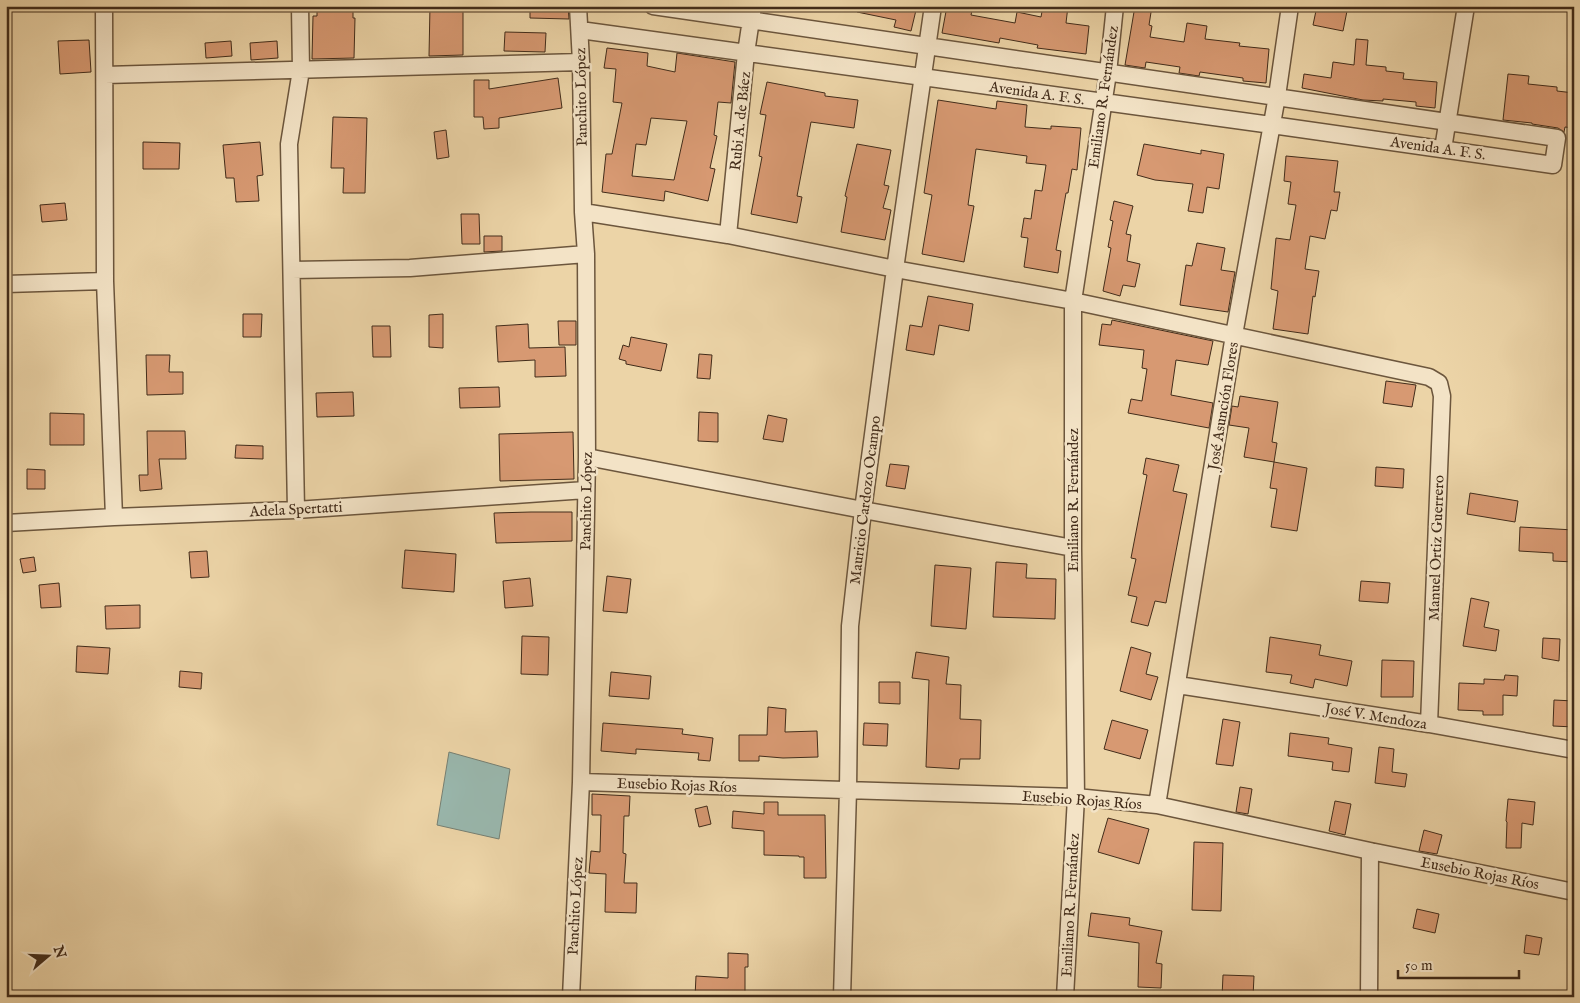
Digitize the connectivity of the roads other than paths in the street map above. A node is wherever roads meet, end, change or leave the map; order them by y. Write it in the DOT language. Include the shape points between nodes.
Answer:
graph roads {
  1 [pos="104,6"];
  2 [pos="300,6"];
  3 [pos="578,6"];
  4 [pos="653,6"];
  5 [pos="933,6"];
  6 [pos="1115,6"];
  7 [pos="1290,6"];
  8 [pos="1466,6"];
  9 [pos="752,14"];
  10 [pos="580,30"];
  11 [pos="928,47"];
  12 [pos="746,53"];
  13 [pos="581,62"];
  14 [pos="301,70"];
  15 [pos="1108,73"];
  16 [pos="105,75"];
  17 [pos="924,78"];
  18 [pos="1277,96"];
  19 [pos="1102,102"];
  20 [pos="1448,122"];
  21 [pos="1272,125"];
  22 [pos="1443,149"];
  23 [pos="583,212"];
  24 [pos="728,235"];
  25 [pos="586,254"];
  26 [pos="895,269"];
  27 [pos="292,270"];
  28 [pos="105,281"];
  29 [pos="6,284"];
  30 [pos="1073,301"];
  31 [pos="1234,335"];
  32 [pos="587,457"];
  33 [pos="586,490"];
  34 [pos="296,510"];
  35 [pos="863,510"];
  36 [pos="114,517"];
  37 [pos="6,523"];
  38 [pos="1073,548"];
  39 [pos="1178,685"];
  40 [pos="1429,724"];
  41 [pos="1574,750"];
  42 [pos="581,782"];
  43 [pos="848,790"];
  44 [pos="1076,797"];
  45 [pos="1157,805"];
  46 [pos="1370,851"];
  47 [pos="1574,892"];
  48 [pos="571,997"];
  49 [pos="842,997"];
  50 [pos="1065,997"];
  51 [pos="1369,997"];
  1 -- 16 [label="street"];
  2 -- 14 [label="street"];
  3 -- 10 [label="street, Panchito López"];
  4 -- 9 [label="street, Avenida A. F. S."];
  5 -- 11 [label="street, Mauricio Cardozo Ocampo"];
  6 -- 15 [label="street, Emiliano R. Fernández"];
  7 -- 18 [label="street, José Asunción Flores"];
  8 -- 20 [label="street"];
  9 -- 11 [label="street, Avenida A. F. S."];
  9 -- 12 [label="street, Rubi A. de Báez"];
  10 -- 12 [label="street, Avenida A. F. S."];
  10 -- 13 [label="street, Panchito López"];
  11 -- 15 [label="street, Avenida A. F. S."];
  11 -- 17 [label="street, Mauricio Cardozo Ocampo"];
  12 -- 17 [label="street, Avenida A. F. S."];
  12 -- 24 [label="street, Rubi A. de Báez"];
  13 -- 14 [label="street"];
  13 -- 23 [label="street, Panchito López"];
  14 -- 16 [label="street"];
  14 -- 27 [label="street" via="289,144"];
  15 -- 18 [label="street, Avenida A. F. S."];
  15 -- 19 [label="street, Emiliano R. Fernández"];
  16 -- 28 [label="street"];
  17 -- 19 [label="street, Avenida A. F. S."];
  17 -- 26 [label="street, Mauricio Cardozo Ocampo"];
  18 -- 20 [label="street, Avenida A. F. S."];
  18 -- 21 [label="street, José Asunción Flores"];
  19 -- 21 [label="street, Avenida A. F. S."];
  19 -- 30 [label="street, Emiliano R. Fernández"];
  20 -- 22 [label="street"];
  20 -- 22 [label="street, Avenida A. F. S." via="1557,138 1553,165"];
  21 -- 22 [label="street, Avenida A. F. S."];
  21 -- 31 [label="street, José Asunción Flores"];
  23 -- 24 [label="street"];
  23 -- 25 [label="street, Panchito López"];
  24 -- 26 [label="street"];
  25 -- 27 [label="street" via="410,268"];
  25 -- 32 [label="street, Panchito López"];
  26 -- 30 [label="street"];
  26 -- 35 [label="street, Mauricio Cardozo Ocampo"];
  27 -- 34 [label="street"];
  28 -- 29 [label="street"];
  28 -- 36 [label="street"];
  30 -- 31 [label="street"];
  30 -- 38 [label="street, Emiliano R. Fernández"];
  31 -- 39 [label="street, José Asunción Flores"];
  31 -- 40 [label="street, Manuel Ortiz Guerrero" via="1429,377 1439,383 1442,396"];
  32 -- 33 [label="street, Panchito López"];
  32 -- 35 [label="street"];
  33 -- 34 [label="street, Adela Spertatti"];
  33 -- 42 [label="street, Panchito López"];
  34 -- 36 [label="street, Adela Spertatti"];
  35 -- 38 [label="street"];
  35 -- 43 [label="street, Mauricio Cardozo Ocampo" via="850,626"];
  36 -- 37 [label="street, Adela Spertatti"];
  38 -- 44 [label="street, Emiliano R. Fernández"];
  39 -- 40 [label="street, José V. Mendoza"];
  39 -- 45 [label="street, José Asunción Flores"];
  40 -- 41 [label="street, José V. Mendoza"];
  42 -- 43 [label="street, Eusebio Rojas Ríos"];
  42 -- 48 [label="street, Panchito López"];
  43 -- 44 [label="street, Eusebio Rojas Ríos"];
  43 -- 49 [label="street, Mauricio Cardozo Ocampo"];
  44 -- 45 [label="street, Eusebio Rojas Ríos"];
  44 -- 50 [label="street, Emiliano R. Fernández"];
  45 -- 46 [label="street, Eusebio Rojas Ríos"];
  46 -- 47 [label="street, Eusebio Rojas Ríos"];
  46 -- 51 [label="street"];
}
